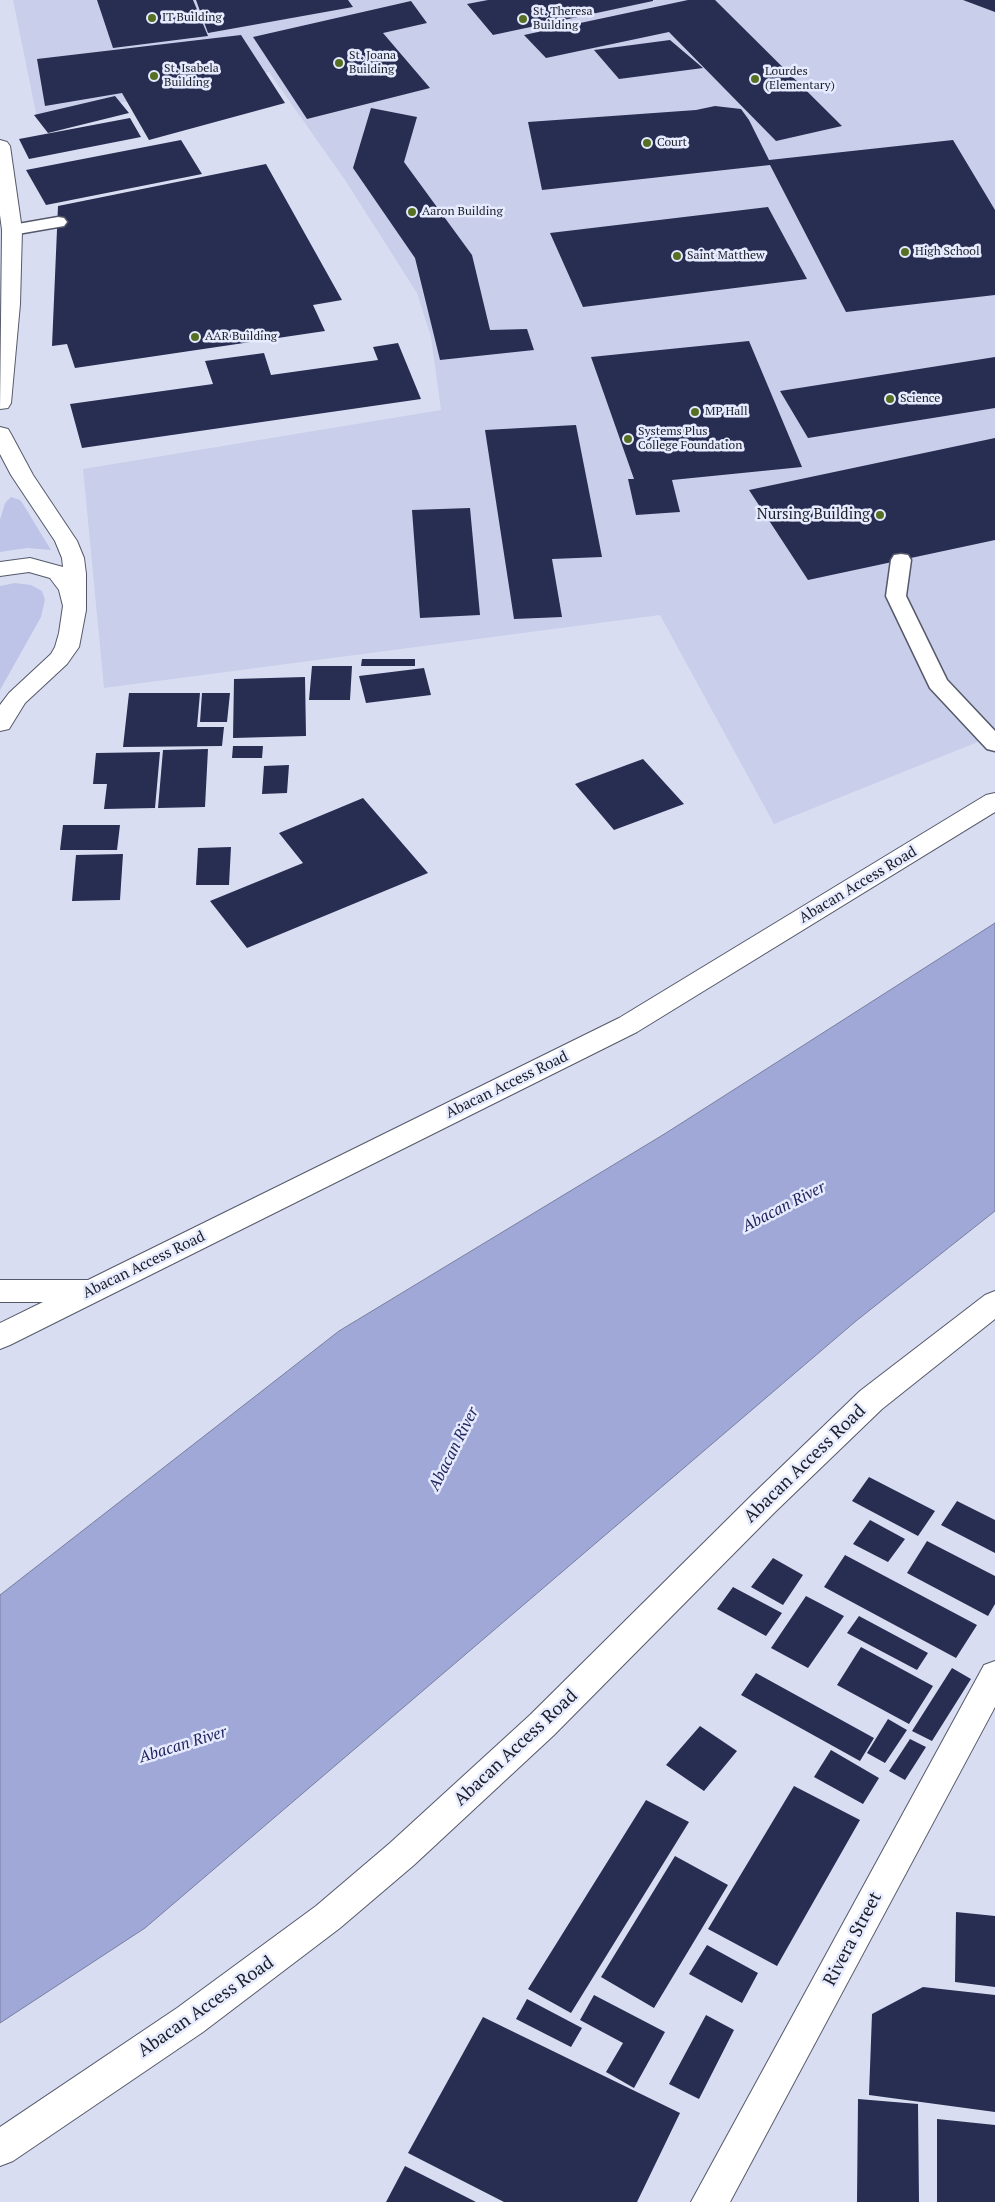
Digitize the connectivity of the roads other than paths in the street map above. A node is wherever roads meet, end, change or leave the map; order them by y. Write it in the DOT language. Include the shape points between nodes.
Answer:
graph roads {
  1 [pos="0,146"];
  2 [pos="58,222"];
  3 [pos="12,230"];
  4 [pos="0,403"];
  5 [pos="0,434"];
  6 [pos="901,560"];
  7 [pos="0,570"];
  8 [pos="74,610"];
  9 [pos="0,723"];
  10 [pos="995,744"];
  11 [pos="995,801"];
  12 [pos="0,1291"];
  13 [pos="91,1291"];
  14 [pos="995,1303"];
  15 [pos="0,1337"];
  16 [pos="995,1675"];
  17 [pos="987,1705"];
  18 [pos="0,2148"];
  19 [pos="710,2202"];
  1 -- 3 [label="main road"];
  2 -- 3 [label="lane"];
  3 -- 4 [label="main road" via="10,304"];
  5 -- 8 [label="main road" via="73,558"];
  6 -- 10 [label="lane" via="896,596 938,682"];
  7 -- 8 [label="main road" via="30,565 58,573 70,589"];
  8 -- 9 [label="main road" via="67,648 17,698"];
  11 -- 13 [label="main road, Abacan Access Road" via="628,1025"];
  12 -- 13 [label="main road"];
  13 -- 15 [label="main road, Abacan Access Road"];
  14 -- 18 [label="main road, Abacan Access Road" via="871,1400 542,1725 402,1854 328,1917 190,2020"];
  16 -- 17 [label="main road, Rivera Street"];
  17 -- 19 [label="main road, Rivera Street"];
}
